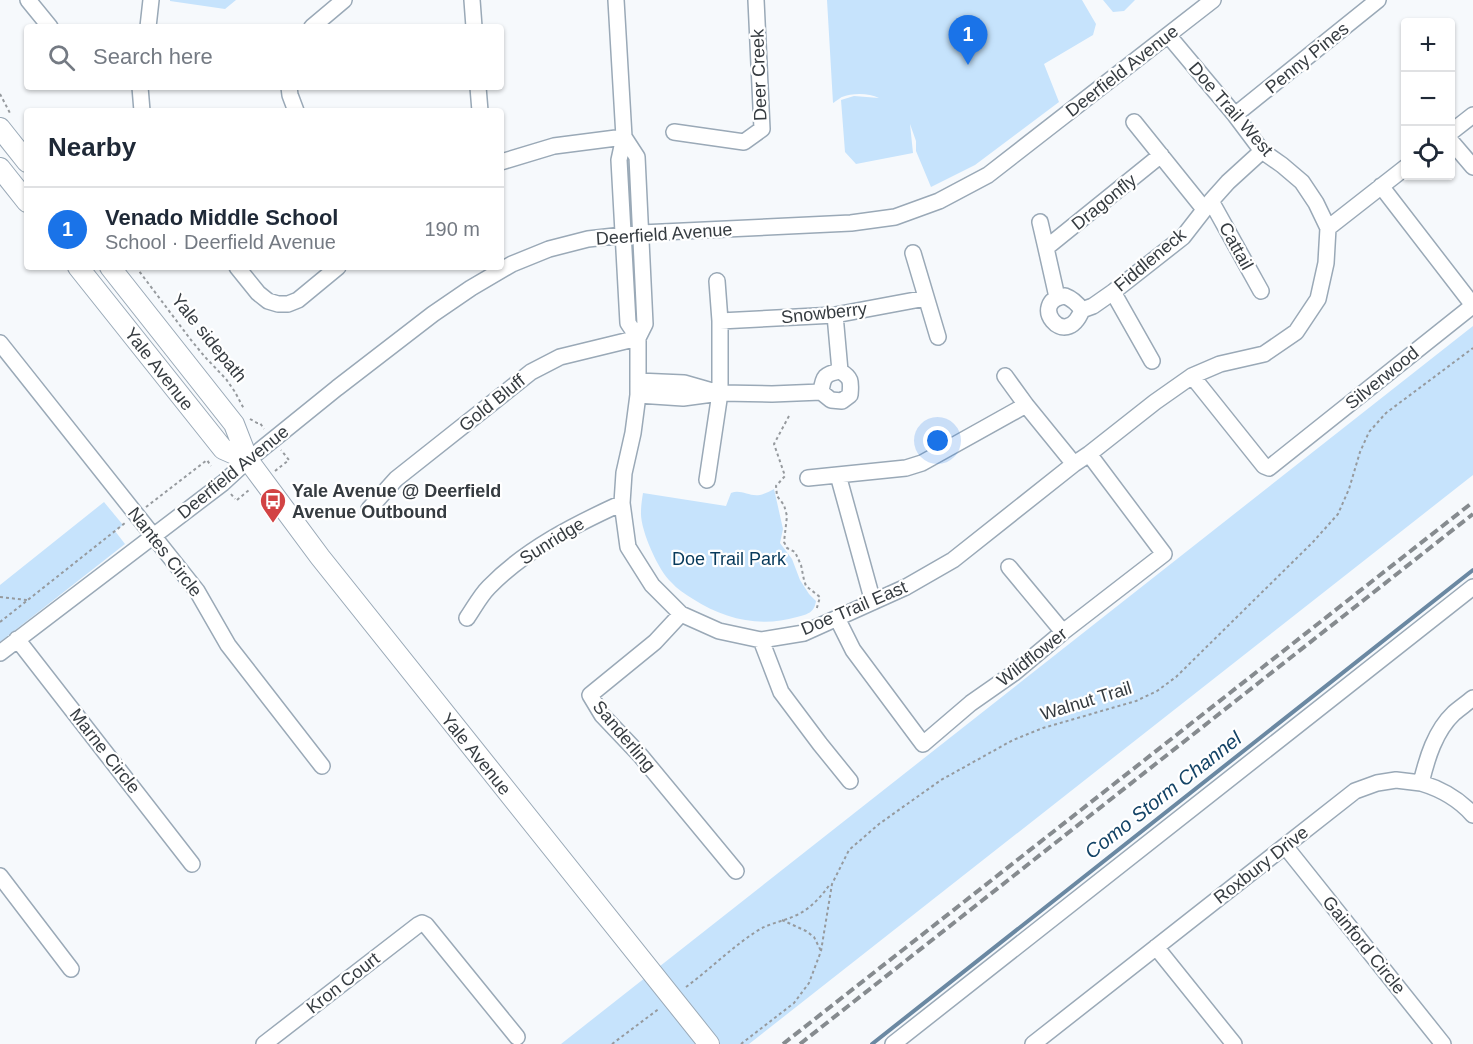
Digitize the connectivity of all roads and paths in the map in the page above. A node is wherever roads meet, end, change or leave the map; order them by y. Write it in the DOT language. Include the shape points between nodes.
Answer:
graph roads {
  1 [pos="28,0"];
  2 [pos="151,0"];
  3 [pos="344,0"];
  4 [pos="472,0"];
  5 [pos="616,0"];
  6 [pos="756,0"];
  7 [pos="1213,0"];
  8 [pos="1378,0"];
  9 [pos="48,24"];
  10 [pos="148,24"];
  11 [pos="316,24"];
  12 [pos="474,24"];
  13 [pos="1168,35"];
  14 [pos="140,90"];
  15 [pos="290,90"];
  16 [pos="478,90"];
  17 [pos="0,94"];
  18 [pos="142,108"];
  19 [pos="295,108"];
  20 [pos="480,108"];
  21 [pos="1473,115"];
  22 [pos="1235,116"];
  23 [pos="1134,122"];
  24 [pos="6,123"];
  25 [pos="1455,129"];
  26 [pos="674,132"];
  27 [pos="624,137"];
  28 [pos="1455,146"];
  29 [pos="1262,151"];
  30 [pos="1161,155"];
  31 [pos="24,156"];
  32 [pos="504,161"];
  33 [pos="1473,167"];
  34 [pos="0,168"];
  35 [pos="1401,171"];
  36 [pos="1382,186"];
  37 [pos="24,198"];
  38 [pos="1207,205"];
  39 [pos="1040,222"];
  40 [pos="1328,228"];
  41 [pos="641,234"];
  42 [pos="624,235"];
  43 [pos="1046,248"];
  44 [pos="913,253"];
  45 [pos="504,269"];
  46 [pos="80,270"];
  47 [pos="112,270"];
  48 [pos="138,270"];
  49 [pos="239,270"];
  50 [pos="334,270"];
  51 [pos="502,270"];
  52 [pos="717,281"];
  53 [pos="1261,291"];
  54 [pos="1113,292"];
  55 [pos="1057,297"];
  56 [pos="926,298"];
  57 [pos="1082,310"];
  58 [pos="835,315"];
  59 [pos="720,321"];
  60 [pos="938,337"];
  61 [pos="638,338"];
  62 [pos="0,343"];
  63 [pos="1473,348"];
  64 [pos="1152,361"];
  65 [pos="840,371"];
  66 [pos="1005,376"];
  67 [pos="1192,376"];
  68 [pos="638,388"];
  69 [pos="821,392"];
  70 [pos="720,393"];
  71 [pos="1026,405"];
  72 [pos="245,411"];
  73 [pos="789,416"];
  74 [pos="249,418"];
  75 [pos="260,423"];
  76 [pos="1089,454"];
  77 [pos="248,460"];
  78 [pos="1074,464"];
  79 [pos="211,466"];
  80 [pos="838,475"];
  81 [pos="808,478"];
  82 [pos="707,480"];
  83 [pos="622,502"];
  84 [pos="369,509"];
  85 [pos="136,515"];
  86 [pos="152,536"];
  87 [pos="1009,567"];
  88 [pos="1473,587"];
  89 [pos="0,597"];
  90 [pos="28,600"];
  91 [pos="873,602"];
  92 [pos="681,614"];
  93 [pos="814,614"];
  94 [pos="467,618"];
  95 [pos="837,618"];
  96 [pos="0,622"];
  97 [pos="1063,632"];
  98 [pos="17,639"];
  99 [pos="761,640"];
  100 [pos="0,653"];
  101 [pos="1473,698"];
  102 [pos="322,766"];
  103 [pos="850,781"];
  104 [pos="1421,783"];
  105 [pos="1473,815"];
  106 [pos="1285,846"];
  107 [pos="192,864"];
  108 [pos="736,871"];
  109 [pos="0,876"];
  110 [pos="834,879"];
  111 [pos="782,920"];
  112 [pos="1156,947"];
  113 [pos="821,951"];
  114 [pos="71,969"];
  115 [pos="678,993"];
  116 [pos="517,1037"];
  117 [pos="283,1038"];
  118 [pos="705,1039"];
  119 [pos="264,1044"];
  120 [pos="612,1044"];
  121 [pos="741,1044"];
  122 [pos="893,1044"];
  123 [pos="1033,1044"];
  124 [pos="1233,1044"];
  125 [pos="1443,1044"];
  1 -- 9 [label="street"];
  2 -- 10 [label="street"];
  3 -- 11 [label="street"];
  4 -- 12 [label="street"];
  5 -- 27 [label="street"];
  6 -- 26 [label="street, Deer Creek" via="762,129 744,142"];
  7 -- 13 [label="street, Deerfield Avenue"];
  8 -- 22 [label="street, Penny Pines"];
  13 -- 22 [label="street, Doe Trail West"];
  13 -- 41 [label="street, Deerfield Avenue" via="988,175 939,201 895,217 851,223"];
  14 -- 18 [label="street"];
  15 -- 19 [label="street"];
  16 -- 20 [label="street"];
  17 -- 24 [label="path"];
  21 -- 25 [label="street"];
  22 -- 29 [label="street, Doe Trail West"];
  23 -- 30 [label="street"];
  24 -- 31 [label="main road"];
  27 -- 32 [label="street" via="554,146"];
  27 -- 41 [label="street" via="637,158"];
  27 -- 42 [label="street" via="619,160"];
  28 -- 33 [label="street"];
  29 -- 38 [label="street, Fiddleneck"];
  29 -- 40 [label="street, Doe Trail West" via="1302,182"];
  30 -- 38 [label="street"];
  30 -- 43 [label="street, Dragonfly"];
  34 -- 37 [label="main road"];
  35 -- 36 [label="street"];
  36 -- 40 [label="street"];
  36 -- 67 [label="street, Silverwood" via="1472,304 1471,308 1269,468"];
  38 -- 53 [label="street, Cattail"];
  38 -- 54 [label="street, Fiddleneck" via="1183,237"];
  39 -- 43 [label="street"];
  40 -- 67 [label="street, Doe Trail West" via="1318,299 1296,332 1264,354 1220,364"];
  41 -- 42 [label="street, Deerfield Avenue"];
  41 -- 61 [label="street, Doe Trail East" via="645,324"];
  42 -- 45 [label="street, Deerfield Avenue" via="549,249"];
  42 -- 61 [label="street, Doe Trail East" via="628,323"];
  43 -- 55 [label="street"];
  44 -- 56 [label="street"];
  46 -- 77 [label="main road, Yale Avenue" via="223,449"];
  47 -- 77 [label="main road, Yale Avenue" via="234,424"];
  48 -- 72 [label="path, Yale sidepath" via="226,379"];
  49 -- 50 [label="street" via="258,293 278,304 298,300"];
  51 -- 77 [label="street, Deerfield Avenue" via="433,314"];
  52 -- 59 [label="street"];
  54 -- 57 [label="street, Fiddleneck"];
  54 -- 64 [label="street"];
  55 -- 57 [label="street" via="1072,299"];
  55 -- 57 [label="street, Fiddleneck" via="1048,313 1061,326 1075,323"];
  56 -- 58 [label="street, Snowberry"];
  56 -- 60 [label="street"];
  58 -- 59 [label="street, Snowberry"];
  58 -- 65 [label="street"];
  59 -- 70 [label="street"];
  61 -- 68 [label="street, Doe Trail East"];
  61 -- 84 [label="street, Gold Bluff" via="560,357 531,372 396,479"];
  62 -- 85 [label="street, Nantes Circle"];
  63 -- 110 [label="path, Walnut Trail" via="1386,413 1369,432 1359,452 1338,514 1176,677 1136,701 1013,740 941,780 849,850"];
  65 -- 69 [label="street" via="828,373"];
  65 -- 69 [label="street" via="848,375 850,395 842,401 831,400"];
  66 -- 71 [label="street"];
  67 -- 76 [label="street, Doe Trail West"];
  68 -- 70 [label="street" via="684,383"];
  68 -- 83 [label="street, Doe Trail East"];
  69 -- 70 [label="street"];
  70 -- 82 [label="street"];
  71 -- 78 [label="street"];
  71 -- 80 [label="street" via="922,463"];
  73 -- 93 [label="path" via="774,444 785,476 776,486 777,496 787,516 784,543 795,552 806,586 820,597"];
  74 -- 75 [label="path"];
  76 -- 78 [label="street, Doe Trail West"];
  76 -- 97 [label="street, Wildflower" via="1164,554"];
  77 -- 86 [label="street, Deerfield Avenue"];
  77 -- 115 [label="main road, Yale Avenue" via="320,557"];
  78 -- 91 [label="street, Doe Trail East" via="953,560"];
  79 -- 85 [label="path" via="207,460"];
  80 -- 81 [label="street"];
  80 -- 91 [label="street"];
  83 -- 92 [label="street, Doe Trail East" via="628,547 652,585"];
  83 -- 94 [label="street, Sunridge" via="525,555 487,589"];
  85 -- 86 [label="street, Nantes Circle"];
  85 -- 90 [label="path"];
  86 -- 98 [label="street, Deerfield Avenue"];
  86 -- 102 [label="street, Nantes Circle" via="197,591 228,645"];
  87 -- 97 [label="street"];
  88 -- 122 [label="street"];
  89 -- 90 [label="path"];
  90 -- 96 [label="path"];
  91 -- 95 [label="street, Doe Trail East"];
  92 -- 99 [label="street, Doe Trail East" via="719,631"];
  92 -- 108 [label="street, Sanderling" via="655,642 590,695 602,715"];
  95 -- 97 [label="street, Wildflower" via="853,650 923,744"];
  95 -- 99 [label="street, Doe Trail East" via="804,633"];
  98 -- 100 [label="street, Deerfield Avenue"];
  98 -- 107 [label="street, Marne Circle"];
  99 -- 103 [label="street" via="782,692"];
  101 -- 104 [label="street" via="1452,714 1439,732"];
  104 -- 105 [label="street, Roxbury Drive" via="1458,801"];
  104 -- 106 [label="street, Roxbury Drive" via="1396,780 1355,791"];
  106 -- 112 [label="street, Roxbury Drive"];
  106 -- 125 [label="street, Gainford Circle"];
  109 -- 114 [label="street"];
  110 -- 111 [label="path" via="808,908"];
  110 -- 113 [label="path, Walnut Trail"];
  111 -- 113 [label="path" via="814,937"];
  111 -- 115 [label="path" via="753,934"];
  112 -- 123 [label="street, Roxbury Drive"];
  112 -- 124 [label="street"];
  113 -- 121 [label="path, Walnut Trail" via="809,983 794,1003"];
  115 -- 118 [label="main road, Yale Avenue"];
  115 -- 120 [label="path"];
  116 -- 117 [label="street, Kron Court" via="422,923"];
  117 -- 119 [label="street, Kron Court"];
}
